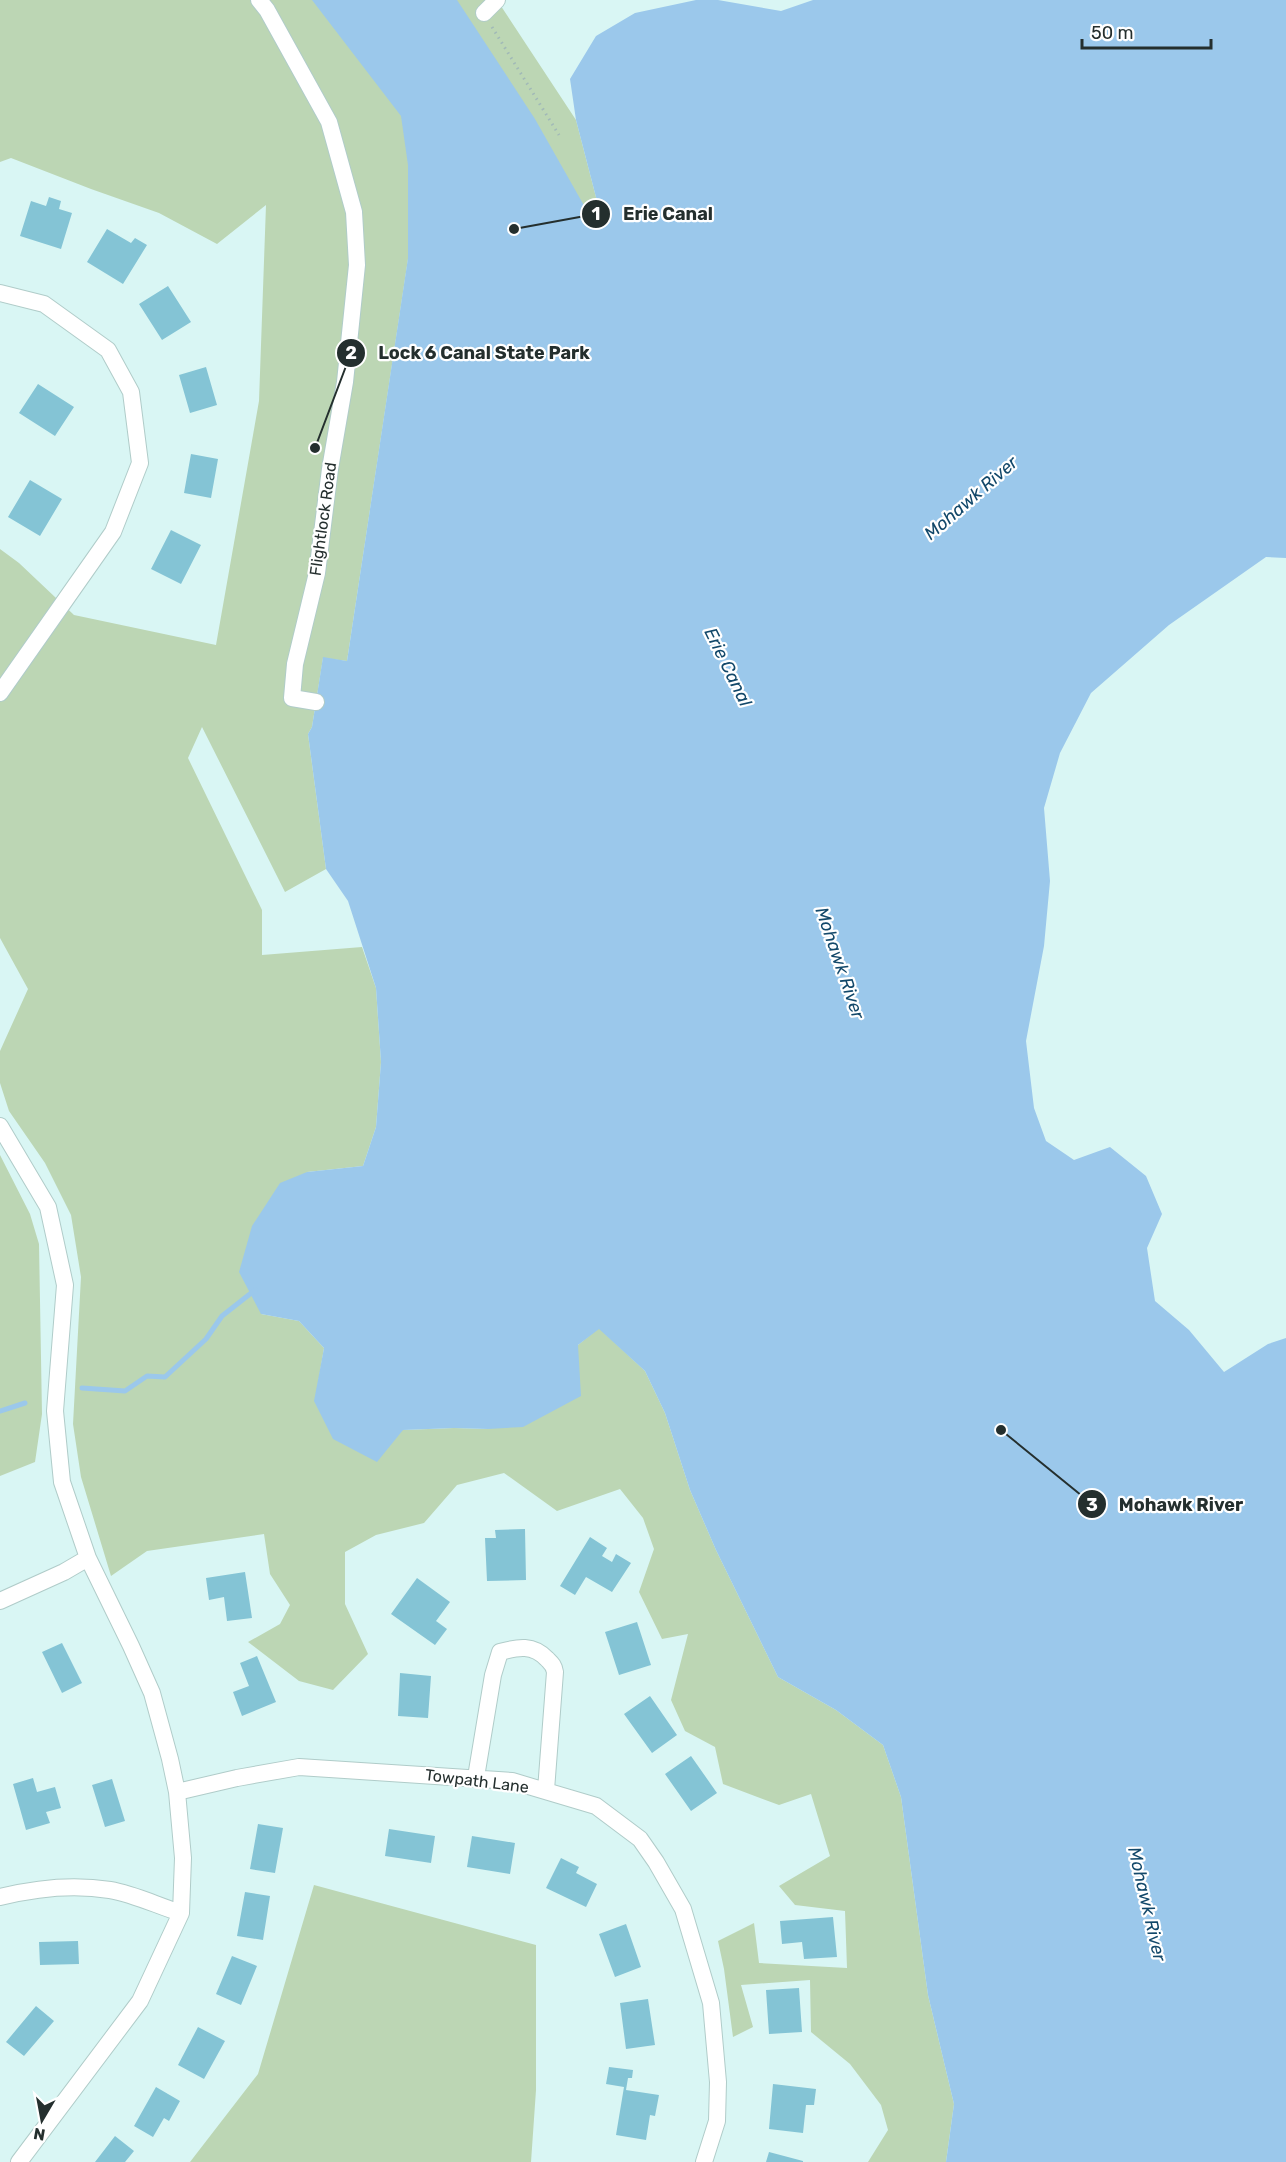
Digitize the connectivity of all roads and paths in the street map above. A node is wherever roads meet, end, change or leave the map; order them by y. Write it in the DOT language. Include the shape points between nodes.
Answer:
graph roads {
  1 [pos="259,0"];
  2 [pos="497,0"];
  3 [pos="484,13"];
  4 [pos="559,135"];
  5 [pos="0,293"];
  6 [pos="0,693"];
  7 [pos="316,702"];
  8 [pos="0,1126"];
  9 [pos="88,1558"];
  10 [pos="0,1601"];
  11 [pos="476,1777"];
  12 [pos="546,1790"];
  13 [pos="177,1792"];
  14 [pos="0,1897"];
  15 [pos="181,1913"];
  16 [pos="19,2162"];
  17 [pos="704,2162"];
  1 -- 7 [label="street, Flightlock Road" via="329,122 354,212 357,265 345,382 317,573 295,664 292,698"];
  2 -- 3 [label="street"];
  3 -- 4 [label="path"];
  5 -- 6 [label="street" via="44,304 108,350 131,392 140,463 113,532"];
  8 -- 9 [label="street" via="48,1207 65,1285 55,1411 62,1482"];
  9 -- 10 [label="street"];
  9 -- 13 [label="street" via="152,1693"];
  11 -- 12 [label="street, Towpath Lane"];
  11 -- 12 [label="street" via="500,1652 526,1647 540,1652 555,1672"];
  11 -- 13 [label="street, Towpath Lane" via="300,1767"];
  12 -- 17 [label="street, Towpath Lane" via="596,1806 640,1839 683,1909 711,2003 717,2071 717,2121"];
  13 -- 15 [label="street" via="183,1858"];
  14 -- 15 [label="street" via="58,1887 111,1890"];
  15 -- 16 [label="street" via="140,2001"];
}
